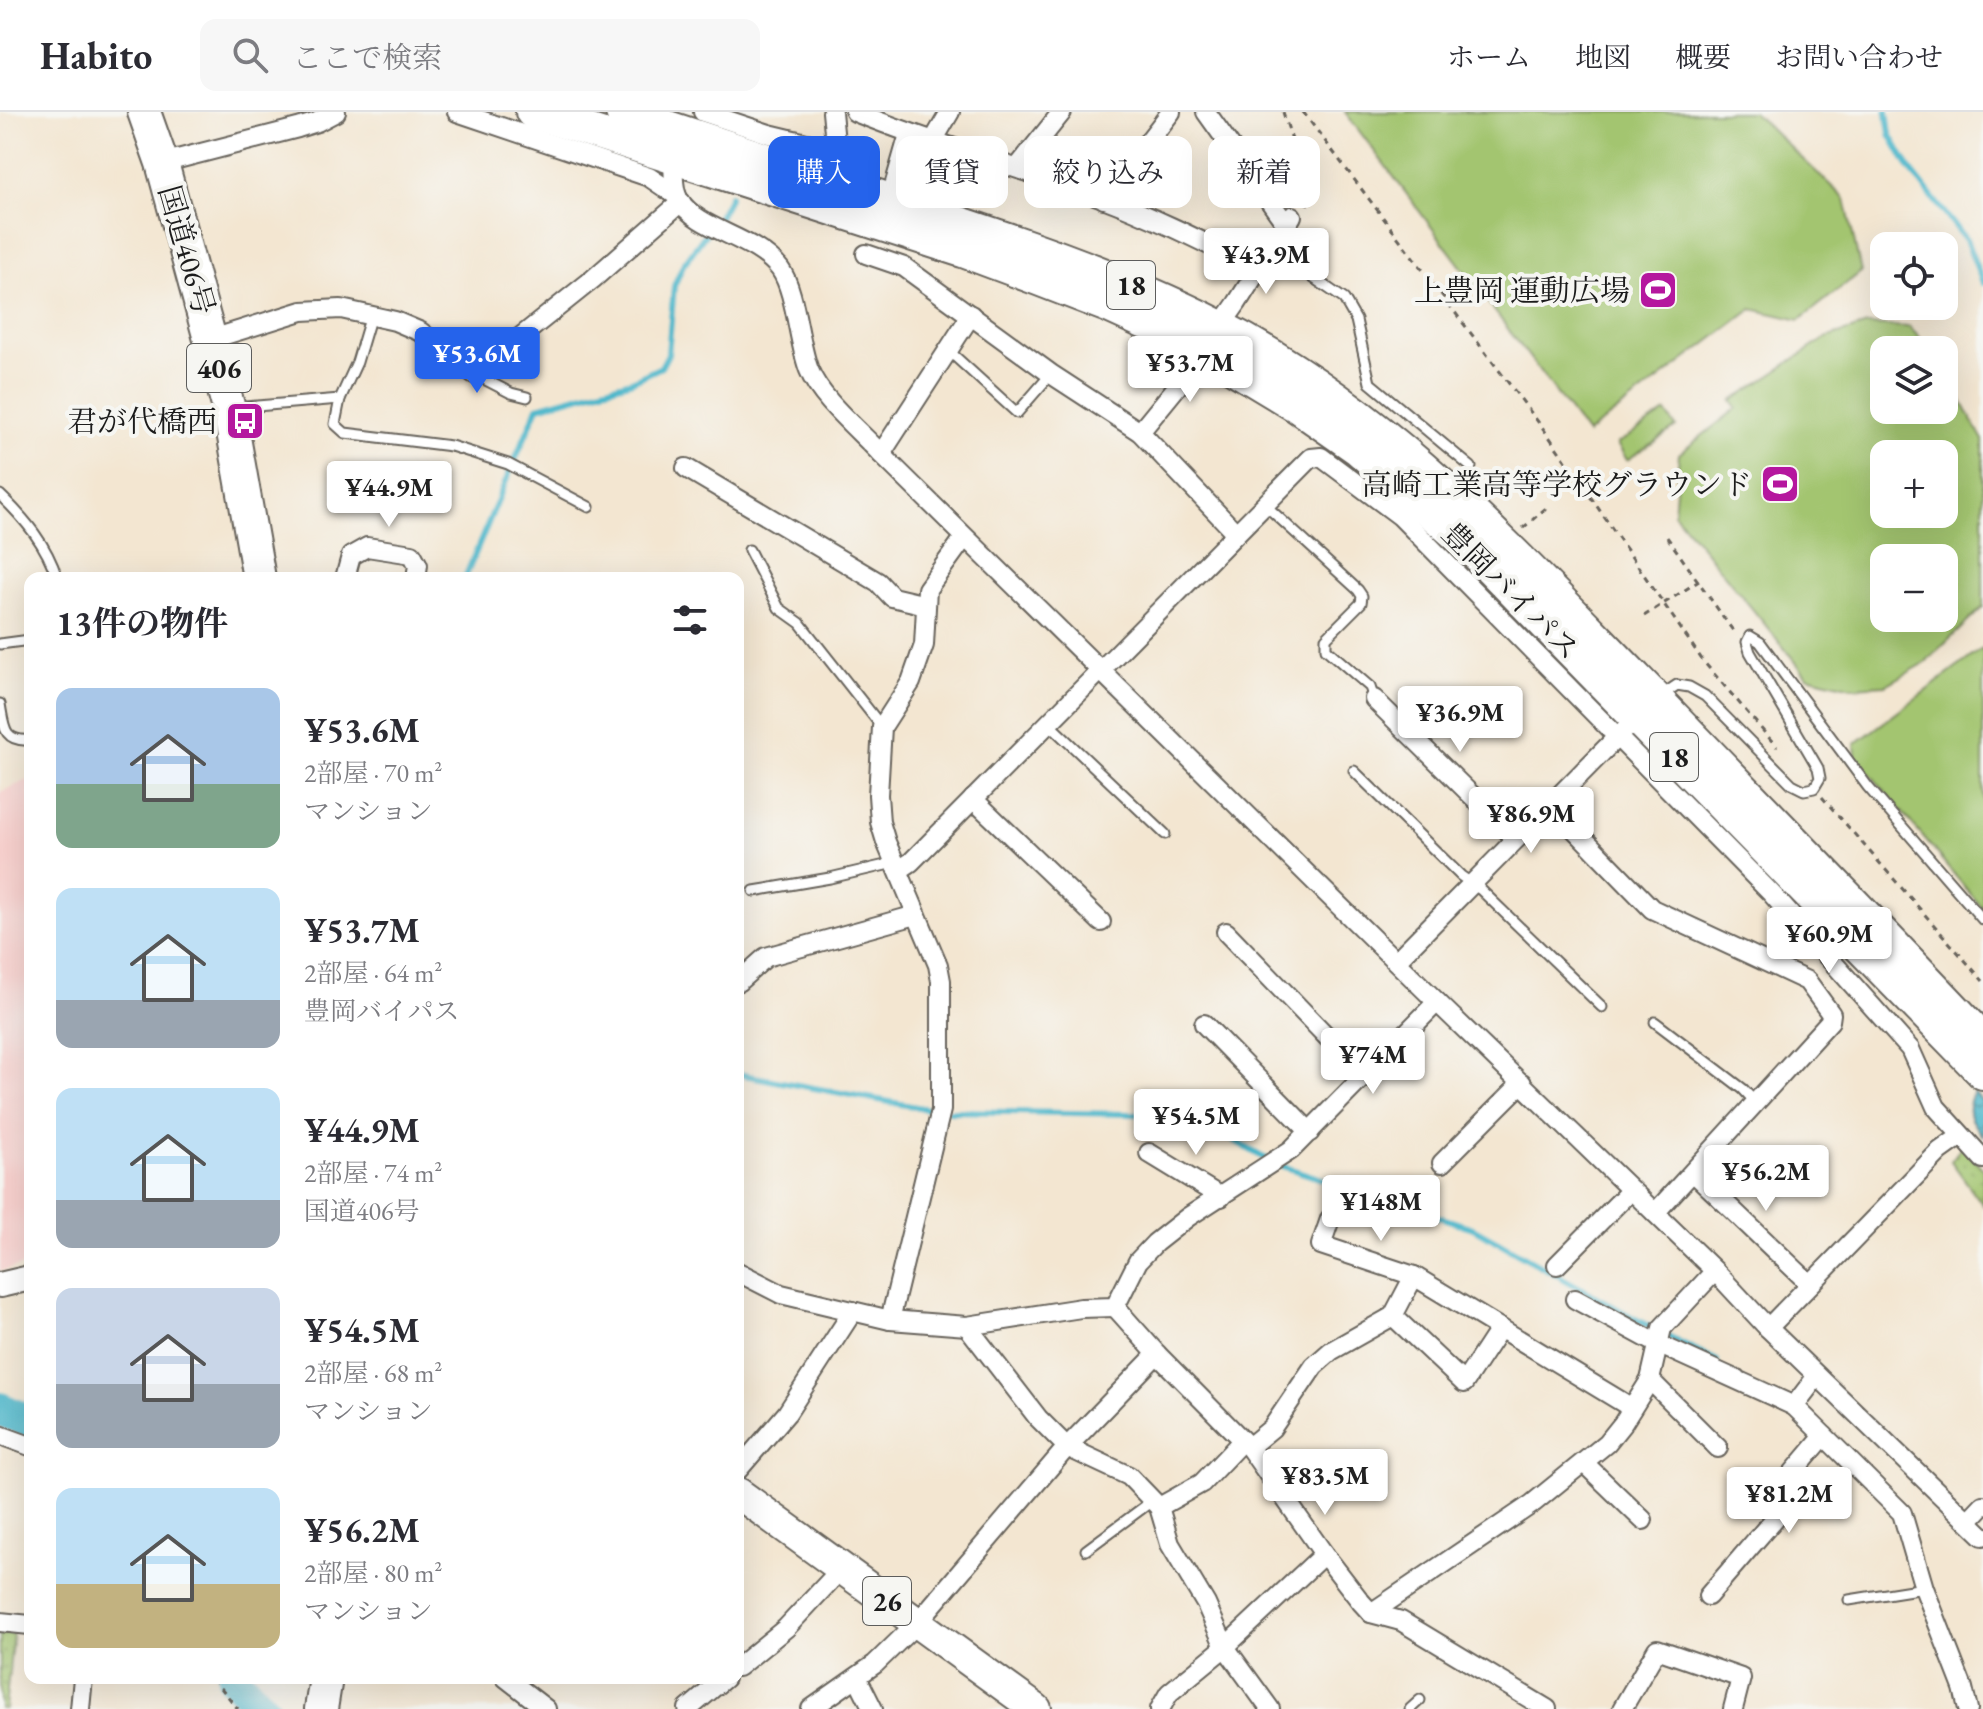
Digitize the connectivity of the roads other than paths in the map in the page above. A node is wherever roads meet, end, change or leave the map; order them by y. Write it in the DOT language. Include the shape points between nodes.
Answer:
graph roads {
  1 [pos="144,112"];
  2 [pos="336,112"];
  3 [pos="457,112"];
  4 [pos="532,112"];
  5 [pos="622,112"];
  6 [pos="703,112"];
  7 [pos="832,112"];
  8 [pos="855,112"];
  9 [pos="950,112"];
  10 [pos="1062,112"];
  11 [pos="1171,112"];
  12 [pos="1206,112"];
  13 [pos="909,134"];
  14 [pos="916,136"];
  15 [pos="936,136"];
  16 [pos="1153,136"];
  17 [pos="673,157"];
  18 [pos="162,163"];
  19 [pos="1008,165"];
  20 [pos="1017,168"];
  21 [pos="1024,170"];
  22 [pos="679,199"];
  23 [pos="890,200"];
  24 [pos="1127,208"];
  25 [pos="1271,249"];
  26 [pos="866,254"];
  27 [pos="1258,269"];
  28 [pos="371,315"];
  29 [pos="971,315"];
  30 [pos="1213,338"];
  31 [pos="212,339"];
  32 [pos="949,351"];
  33 [pos="474,374"];
  34 [pos="1051,374"];
  35 [pos="527,397"];
  36 [pos="340,399"];
  37 [pos="229,409"];
  38 [pos="1140,432"];
  39 [pos="881,454"];
  40 [pos="1471,467"];
  41 [pos="686,468"];
  42 [pos="0,495"];
  43 [pos="1264,504"];
  44 [pos="589,507"];
  45 [pos="1235,532"];
  46 [pos="964,538"];
  47 [pos="749,550"];
  48 [pos="55,572"];
  49 [pos="258,572"];
  50 [pos="347,572"];
  51 [pos="417,572"];
  52 [pos="926,605"];
  53 [pos="24,641"];
  54 [pos="0,644"];
  55 [pos="1099,671"];
  56 [pos="1374,699"];
  57 [pos="0,704"];
  58 [pos="1637,718"];
  59 [pos="1048,723"];
  60 [pos="882,727"];
  61 [pos="24,740"];
  62 [pos="1354,771"];
  63 [pos="973,799"];
  64 [pos="1550,804"];
  65 [pos="1165,834"];
  66 [pos="1516,839"];
  67 [pos="897,866"];
  68 [pos="1472,882"];
  69 [pos="754,891"];
  70 [pos="916,915"];
  71 [pos="1983,920"];
  72 [pos="1101,922"];
  73 [pos="1226,932"];
  74 [pos="1396,961"];
  75 [pos="744,977"];
  76 [pos="1437,1002"];
  77 [pos="1602,1007"];
  78 [pos="1655,1022"];
  79 [pos="1204,1024"];
  80 [pos="1983,1039"];
  81 [pos="1983,1073"];
  82 [pos="1364,1075"];
  83 [pos="1522,1083"];
  84 [pos="1755,1102"];
  85 [pos="1310,1132"];
  86 [pos="1961,1136"];
  87 [pos="1149,1153"];
  88 [pos="1983,1159"];
  89 [pos="1442,1163"];
  90 [pos="1693,1172"];
  91 [pos="1631,1190"];
  92 [pos="1221,1197"];
  93 [pos="1655,1213"];
  94 [pos="1330,1219"];
  95 [pos="1557,1265"];
  96 [pos="1715,1271"];
  97 [pos="744,1275"];
  98 [pos="1414,1276"];
  99 [pos="24,1279"];
  100 [pos="1810,1284"];
  101 [pos="0,1285"];
  102 [pos="1575,1299"];
  103 [pos="1115,1307"];
  104 [pos="853,1311"];
  105 [pos="1393,1316"];
  106 [pos="890,1320"];
  107 [pos="967,1326"];
  108 [pos="1500,1328"];
  109 [pos="1768,1328"];
  110 [pos="1659,1336"];
  111 [pos="1157,1354"];
  112 [pos="1817,1376"];
  113 [pos="1650,1380"];
  114 [pos="1794,1406"];
  115 [pos="1632,1408"];
  116 [pos="0,1435"];
  117 [pos="1824,1436"];
  118 [pos="24,1444"];
  119 [pos="1245,1444"];
  120 [pos="1067,1447"];
  121 [pos="1718,1448"];
  122 [pos="744,1463"];
  123 [pos="1584,1463"];
  124 [pos="744,1497"];
  125 [pos="1156,1504"];
  126 [pos="1983,1505"];
  127 [pos="1643,1520"];
  128 [pos="1968,1521"];
  129 [pos="1983,1536"];
  130 [pos="1086,1550"];
  131 [pos="1324,1554"];
  132 [pos="842,1568"];
  133 [pos="1924,1588"];
  134 [pos="1708,1596"];
  135 [pos="1849,1600"];
  136 [pos="1371,1613"];
  137 [pos="0,1622"];
  138 [pos="918,1622"];
  139 [pos="24,1624"];
  140 [pos="1225,1647"];
  141 [pos="744,1662"];
  142 [pos="857,1677"];
  143 [pos="82,1684"];
  144 [pos="325,1684"];
  145 [pos="514,1684"];
  146 [pos="718,1684"];
  147 [pos="1420,1700"];
  148 [pos="1026,1706"];
  149 [pos="80,1709"];
  150 [pos="321,1709"];
  151 [pos="546,1709"];
  152 [pos="688,1709"];
  153 [pos="811,1709"];
  154 [pos="873,1709"];
  155 [pos="1160,1709"];
  156 [pos="1270,1709"];
  157 [pos="1410,1709"];
  158 [pos="1547,1709"];
  159 [pos="1622,1709"];
  160 [pos="1733,1709"];
  161 [pos="1968,1709"];
  1 -- 18 [label="highway, 国道406号 / 406"];
  2 -- 18 [label="street" via="298,128"];
  3 -- 22 [label="street" via="649,177"];
  4 -- 17 [label="highway, 豊岡バイパス / 18"];
  5 -- 23 [label="highway, 豊岡バイパス / 18"];
  6 -- 7 [label="street" via="827,148 835,142"];
  8 -- 13 [label="street"];
  9 -- 15 [label="street"];
  10 -- 20 [label="street"];
  11 -- 16 [label="street"];
  12 -- 25 [label="street" via="1289,220"];
  13 -- 14 [label="street"];
  13 -- 23 [label="street"];
  17 -- 22 [label="street"];
  17 -- 30 [label="highway, 豊岡バイパス / 18"];
  18 -- 31 [label="highway, 国道406号 / 406"];
  19 -- 20 [label="street"];
  20 -- 21 [label="street"];
  22 -- 33 [label="street" via="593,279"];
  22 -- 39 [label="street" via="703,220 756,247 782,272 810,373"];
  23 -- 30 [label="highway, 豊岡バイパス / 18" via="1121,280"];
  24 -- 27 [label="street"];
  25 -- 27 [label="street"];
  25 -- 40 [label="lane" via="1344,299 1356,320 1370,383"];
  26 -- 29 [label="street" via="904,267"];
  27 -- 30 [label="street"];
  28 -- 31 [label="street" via="341,309 302,311"];
  28 -- 33 [label="street" via="421,332"];
  28 -- 36 [label="lane"];
  29 -- 32 [label="street"];
  29 -- 34 [label="street"];
  30 -- 38 [label="street"];
  30 -- 58 [label="highway, 豊岡バイパス / 18" via="1429,509"];
  31 -- 37 [label="highway, 国道406号 / 406"];
  32 -- 34 [label="lane" via="1017,413"];
  32 -- 39 [label="street"];
  33 -- 35 [label="lane"];
  34 -- 38 [label="street"];
  36 -- 37 [label="lane"];
  36 -- 44 [label="lane" via="335,424 345,433 451,446 508,464"];
  37 -- 49 [label="highway, 国道406号 / 406"];
  38 -- 45 [label="street"];
  39 -- 46 [label="street"];
  41 -- 52 [label="street" via="878,582 892,597"];
  42 -- 48 [label="lane" via="43,545"];
  43 -- 45 [label="street"];
  43 -- 56 [label="lane" via="1362,596 1326,638 1326,649 1370,687"];
  43 -- 58 [label="street" via="1311,458 1327,459"];
  45 -- 55 [label="street"];
  46 -- 52 [label="street" via="927,589"];
  46 -- 55 [label="street"];
  47 -- 60 [label="lane" via="779,608 800,623"];
  50 -- 51 [label="street" via="351,556 367,547 412,554"];
  52 -- 60 [label="street" via="924,645 911,682"];
  53 -- 54 [label="lane"];
  55 -- 59 [label="street"];
  55 -- 74 [label="street"];
  56 -- 66 [label="street"];
  57 -- 61 [label="lane" via="9,736"];
  58 -- 64 [label="street"];
  58 -- 71 [label="lane" via="1677,685 1689,687 1705,696 1792,784 1814,788 1818,768 1750,652 1750,636 1760,642 1868,787"];
  58 -- 80 [label="highway, 豊岡バイパス / 18"];
  58 -- 81 [label="highway, 豊岡バイパス / 18"];
  58 -- 86 [label="street" via="1771,893 1910,1049 1936,1107"];
  59 -- 63 [label="street"];
  59 -- 65 [label="lane"];
  60 -- 67 [label="street" via="879,808"];
  62 -- 68 [label="lane"];
  63 -- 67 [label="street" via="911,862"];
  63 -- 72 [label="street"];
  64 -- 66 [label="street"];
  64 -- 84 [label="street" via="1652,909 1807,981 1829,1011 1830,1021"];
  66 -- 68 [label="street"];
  67 -- 69 [label="lane"];
  67 -- 70 [label="street"];
  68 -- 74 [label="street"];
  68 -- 77 [label="lane"];
  70 -- 75 [label="street" via="766,957"];
  70 -- 106 [label="street" via="941,981 941,1110"];
  73 -- 82 [label="street"];
  74 -- 76 [label="street"];
  76 -- 82 [label="street"];
  76 -- 83 [label="street"];
  78 -- 84 [label="lane"];
  79 -- 85 [label="street"];
  82 -- 85 [label="street"];
  83 -- 89 [label="street"];
  83 -- 91 [label="street"];
  84 -- 90 [label="street"];
  85 -- 92 [label="street"];
  86 -- 88 [label="street"];
  86 -- 100 [label="street"];
  87 -- 92 [label="street"];
  90 -- 93 [label="street"];
  90 -- 100 [label="street"];
  91 -- 93 [label="street"];
  91 -- 95 [label="street"];
  92 -- 103 [label="street" via="1155,1243 1138,1261"];
  93 -- 96 [label="street"];
  94 -- 98 [label="street" via="1321,1245"];
  96 -- 109 [label="street"];
  96 -- 110 [label="street"];
  97 -- 104 [label="street" via="781,1294"];
  98 -- 105 [label="street"];
  98 -- 108 [label="street"];
  99 -- 101 [label="street"];
  100 -- 109 [label="street"];
  102 -- 110 [label="street"];
  103 -- 107 [label="street"];
  103 -- 111 [label="street"];
  104 -- 106 [label="street"];
  104 -- 122 [label="street" via="787,1413"];
  105 -- 108 [label="street" via="1464,1383"];
  105 -- 119 [label="street" via="1314,1366 1272,1428"];
  106 -- 107 [label="street"];
  107 -- 120 [label="street"];
  108 -- 115 [label="street"];
  109 -- 112 [label="street"];
  110 -- 113 [label="street"];
  110 -- 114 [label="street"];
  111 -- 119 [label="street"];
  111 -- 120 [label="street"];
  112 -- 114 [label="street"];
  112 -- 128 [label="street"];
  113 -- 115 [label="street"];
  113 -- 121 [label="street"];
  114 -- 117 [label="street"];
  115 -- 123 [label="street" via="1607,1443"];
  116 -- 118 [label="street"];
  117 -- 133 [label="street" via="1902,1513"];
  117 -- 134 [label="street" via="1786,1481 1782,1510"];
  119 -- 125 [label="street" via="1202,1483"];
  119 -- 131 [label="street"];
  120 -- 125 [label="street" via="1129,1476"];
  120 -- 138 [label="street"];
  123 -- 127 [label="street"];
  123 -- 136 [label="street"];
  124 -- 132 [label="main road, 26"];
  125 -- 130 [label="lane"];
  125 -- 140 [label="street" via="1170,1544"];
  126 -- 128 [label="street"];
  128 -- 129 [label="street"];
  131 -- 136 [label="street"];
  131 -- 140 [label="street"];
  132 -- 138 [label="main road, 26"];
  132 -- 141 [label="street" via="786,1628"];
  133 -- 135 [label="lane"];
  133 -- 161 [label="street"];
  136 -- 158 [label="street" via="1401,1621"];
  137 -- 139 [label="street"];
  138 -- 142 [label="street"];
  138 -- 148 [label="main road, 26"];
  140 -- 155 [label="street" via="1169,1693"];
  140 -- 156 [label="street"];
  142 -- 153 [label="street"];
  142 -- 154 [label="street"];
  143 -- 149 [label="street"];
  144 -- 150 [label="highway"];
  145 -- 151 [label="street"];
  146 -- 152 [label="street"];
  147 -- 157 [label="lane"];
  159 -- 160 [label="street" via="1657,1649 1741,1678"];
}
